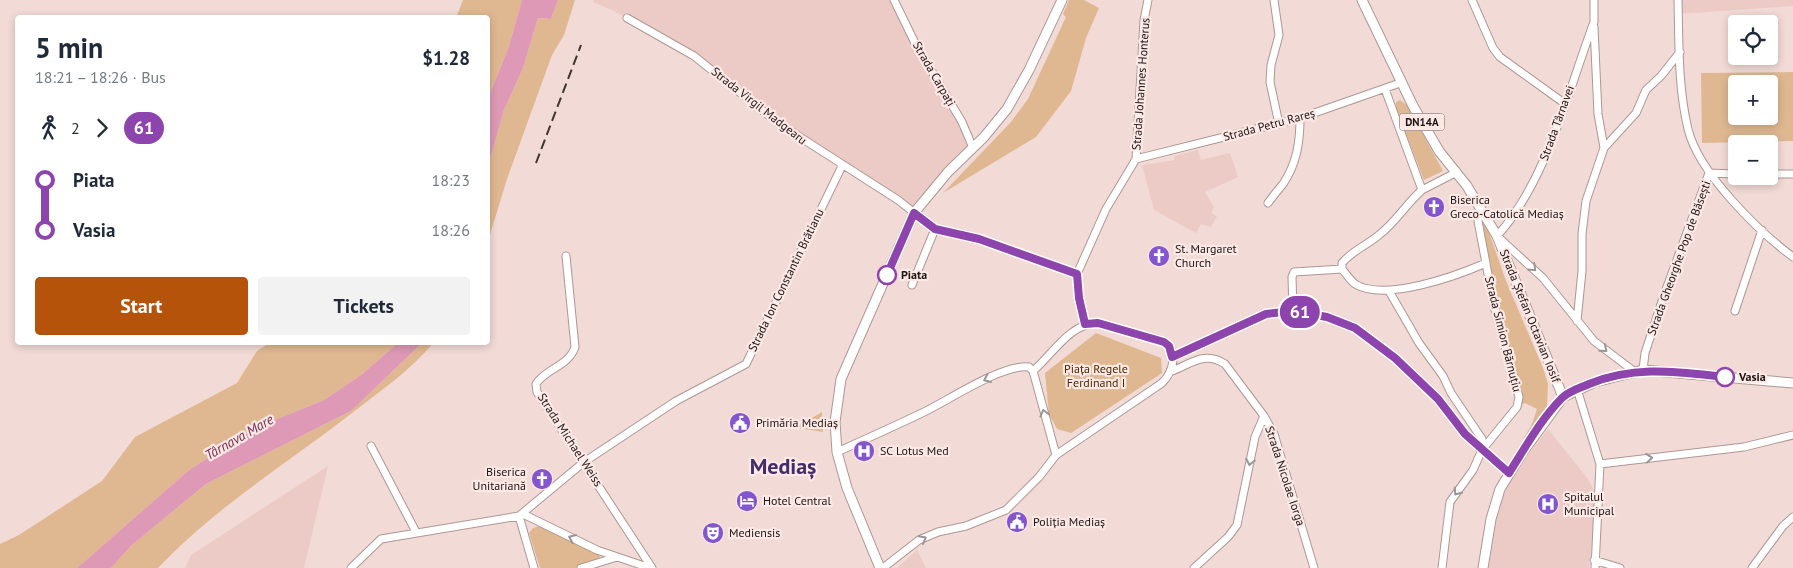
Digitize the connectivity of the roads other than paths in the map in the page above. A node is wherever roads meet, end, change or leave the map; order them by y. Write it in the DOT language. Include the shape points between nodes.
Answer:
graph roads {
  1 [pos="894,0"];
  2 [pos="1062,0"];
  3 [pos="1148,0"];
  4 [pos="1274,0"];
  5 [pos="1362,0"];
  6 [pos="1472,0"];
  7 [pos="1594,0"];
  8 [pos="1678,0"];
  9 [pos="627,18"];
  10 [pos="1594,22"];
  11 [pos="1680,52"];
  12 [pos="1400,83"];
  13 [pos="1385,89"];
  14 [pos="1564,103"];
  15 [pos="1300,118"];
  16 [pos="1279,124"];
  17 [pos="1600,126"];
  18 [pos="1615,135"];
  19 [pos="973,148"];
  20 [pos="1604,148"];
  21 [pos="1136,160"];
  22 [pos="842,166"];
  23 [pos="1457,172"];
  24 [pos="1709,173"];
  25 [pos="1728,174"];
  26 [pos="1778,174"];
  27 [pos="1793,174"];
  28 [pos="1422,190"];
  29 [pos="1268,203"];
  30 [pos="1480,207"];
  31 [pos="914,213"];
  32 [pos="935,229"];
  33 [pos="1762,230"];
  34 [pos="1497,236"];
  35 [pos="566,256"];
  36 [pos="1793,257"];
  37 [pos="1486,263"];
  38 [pos="1342,269"];
  39 [pos="1077,274"];
  40 [pos="912,285"];
  41 [pos="1389,291"];
  42 [pos="1292,311"];
  43 [pos="1735,311"];
  44 [pos="1577,320"];
  45 [pos="1085,324"];
  46 [pos="1172,357"];
  47 [pos="1033,371"];
  48 [pos="1172,371"];
  49 [pos="1639,371"];
  50 [pos="1793,383"];
  51 [pos="1577,389"];
  52 [pos="1563,397"];
  53 [pos="1264,416"];
  54 [pos="1793,435"];
  55 [pos="371,446"];
  56 [pos="1481,449"];
  57 [pos="837,452"];
  58 [pos="1056,455"];
  59 [pos="584,462"];
  60 [pos="1600,464"];
  61 [pos="1509,473"];
  62 [pos="521,515"];
  63 [pos="1793,517"];
  64 [pos="416,532"];
  65 [pos="617,557"];
  66 [pos="1202,560"];
  67 [pos="1594,560"];
  68 [pos="351,568"];
  69 [pos="534,568"];
  70 [pos="580,568"];
  71 [pos="651,568"];
  72 [pos="882,568"];
  73 [pos="1194,568"];
  74 [pos="1206,568"];
  75 [pos="1314,568"];
  76 [pos="1442,568"];
  77 [pos="1482,568"];
  78 [pos="1595,568"];
  79 [pos="1620,568"];
  80 [pos="1752,568"];
  1 -- 19 [label="street, Strada Carpați" via="915,43 962,122"];
  2 -- 19 [label="main road" via="1018,92 996,124"];
  3 -- 21 [label="street, Strada Johannes Honterus"];
  4 -- 16 [label="street" via="1279,35 1270,82"];
  5 -- 12 [label="main road, DN14A"];
  6 -- 14 [label="street" via="1500,57"];
  7 -- 10 [label="street, Strada Târnavei"];
  8 -- 11 [label="street, Strada Gheorghe Pop de Băsești"];
  9 -- 22 [label="street, Strada Virgil Madgearu" via="694,56 778,124"];
  10 -- 14 [label="street, Strada Târnavei"];
  10 -- 17 [label="street"];
  11 -- 18 [label="street" via="1662,76 1646,90 1636,113"];
  11 -- 24 [label="street, Strada Gheorghe Pop de Băsești" via="1688,129"];
  12 -- 13 [label="street, Strada Petru Rareș"];
  12 -- 23 [label="main road, DN14A" via="1439,151"];
  13 -- 15 [label="street, Strada Petru Rareș"];
  13 -- 28 [label="street"];
  14 -- 34 [label="street, Strada Târnavei" via="1533,185"];
  15 -- 16 [label="street, Strada Petru Rareș"];
  15 -- 29 [label="street" via="1297,155 1283,184"];
  16 -- 21 [label="street, Strada Petru Rareș"];
  17 -- 18 [label="street"];
  17 -- 20 [label="street"];
  18 -- 20 [label="street"];
  19 -- 31 [label="main road"];
  20 -- 44 [label="street" via="1586,201"];
  21 -- 39 [label="street, Strada Johannes Honterus" via="1106,209"];
  22 -- 31 [label="street, Strada Virgil Madgearu"];
  22 -- 59 [label="street, Strada Ion Constantin Brătianu" via="746,364 676,401"];
  23 -- 28 [label="street"];
  23 -- 30 [label="main road, DN14A"];
  24 -- 25 [label="street"];
  24 -- 33 [label="street"];
  24 -- 49 [label="street, Strada Gheorghe Pop de Băsești"];
  26 -- 27 [label="street"];
  28 -- 38 [label="street" via="1407,203 1394,222 1347,257"];
  30 -- 34 [label="main road, DN14A"];
  30 -- 37 [label="street, Strada Simion Bărnuțiu" via="1478,221"];
  31 -- 32 [label="street, Strada Virgil Madgearu"];
  31 -- 57 [label="main road" via="841,379 835,422"];
  32 -- 39 [label="street" via="979,239"];
  32 -- 40 [label="street"];
  33 -- 36 [label="street"];
  33 -- 43 [label="street"];
  34 -- 44 [label="street, one-way" via="1543,278"];
  34 -- 52 [label="main road, Strada Ștefan Octavian Iosif / DN14A"];
  35 -- 59 [label="street, Strada Michael Weiss" via="575,347 571,356 536,384"];
  37 -- 41 [label="street" via="1460,274"];
  37 -- 56 [label="street, Strada Simion Bărnuțiu" via="1494,306 1520,397 1517,407"];
  38 -- 41 [label="street" via="1356,284"];
  38 -- 42 [label="street" via="1294,272"];
  39 -- 45 [label="street"];
  41 -- 56 [label="street" via="1419,344 1443,376 1451,394 1482,440"];
  42 -- 46 [label="street" via="1266,314"];
  42 -- 56 [label="street" via="1342,322 1375,342 1416,377"];
  44 -- 49 [label="street, one-way" via="1594,341"];
  45 -- 46 [label="street" via="1098,323 1164,342 1169,346"];
  45 -- 47 [label="street"];
  46 -- 48 [label="street"];
  47 -- 57 [label="street, one-way" via="1029,367 1016,368 994,376"];
  58 -- 47 [label="street, one-way"];
  48 -- 53 [label="street, Strada Nicolae Iorga" via="1207,356 1218,359"];
  48 -- 58 [label="street" via="1162,383"];
  49 -- 50 [label="main road"];
  49 -- 51 [label="main road"];
  51 -- 52 [label="main road"];
  51 -- 60 [label="street"];
  52 -- 61 [label="main road"];
  53 -- 66 [label="street, one-way" via="1254,437 1237,525"];
  53 -- 75 [label="street, Strada Nicolae Iorga" via="1274,434"];
  60 -- 54 [label="street, one-way" via="1744,447"];
  55 -- 64 [label="street"];
  56 -- 61 [label="street"];
  56 -- 76 [label="street, Strada Simion Bărnuțiu, one-way" via="1473,470 1450,502"];
  57 -- 72 [label="main road" via="847,488"];
  72 -- 58 [label="street, one-way" via="919,540 1006,510"];
  59 -- 62 [label="street, Strada Ion Constantin Brătianu"];
  59 -- 71 [label="street, Strada Michael Weiss"];
  60 -- 67 [label="street"];
  61 -- 77 [label="main road" via="1494,509"];
  62 -- 64 [label="street"];
  65 -- 62 [label="street, one-way"];
  62 -- 69 [label="street"];
  63 -- 80 [label="street"];
  64 -- 68 [label="street" via="381,539"];
  65 -- 70 [label="street"];
  65 -- 71 [label="street"];
  66 -- 73 [label="street"];
  66 -- 74 [label="street"];
  67 -- 78 [label="street"];
  67 -- 79 [label="street"];
}
